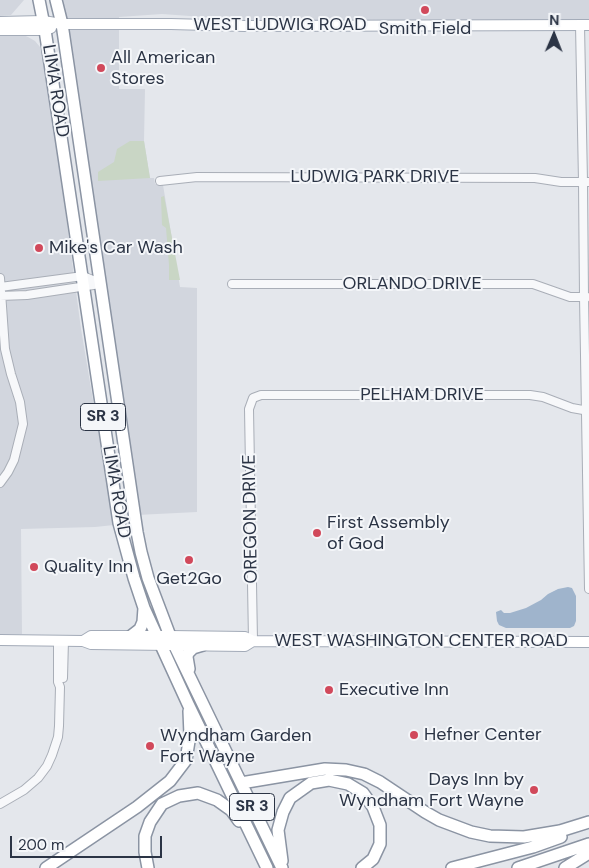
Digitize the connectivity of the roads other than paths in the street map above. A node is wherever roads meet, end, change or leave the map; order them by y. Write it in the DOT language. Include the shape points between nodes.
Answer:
graph roads {
  1 [pos="39,0"];
  2 [pos="56,0"];
  3 [pos="0,22"];
  4 [pos="62,24"];
  5 [pos="584,25"];
  6 [pos="44,26"];
  7 [pos="0,30"];
  8 [pos="160,181"];
  9 [pos="586,182"];
  10 [pos="0,278"];
  11 [pos="84,281"];
  12 [pos="100,284"];
  13 [pos="232,284"];
  14 [pos="1,286"];
  15 [pos="1,296"];
  16 [pos="586,297"];
  17 [pos="254,398"];
  18 [pos="588,411"];
  19 [pos="0,483"];
  20 [pos="589,508"];
  21 [pos="589,589"];
  22 [pos="144,608"];
  23 [pos="131,636"];
  24 [pos="0,640"];
  25 [pos="61,640"];
  26 [pos="83,640"];
  27 [pos="159,640"];
  28 [pos="172,640"];
  29 [pos="253,641"];
  30 [pos="589,642"];
  31 [pos="203,645"];
  32 [pos="190,680"];
  33 [pos="188,704"];
  34 [pos="241,783"];
  35 [pos="0,804"];
  36 [pos="589,822"];
  37 [pos="589,828"];
  38 [pos="589,844"];
  39 [pos="256,845"];
  40 [pos="589,853"];
  41 [pos="46,868"];
  42 [pos="148,868"];
  43 [pos="268,868"];
  44 [pos="282,868"];
  45 [pos="362,868"];
  46 [pos="452,868"];
  47 [pos="518,868"];
  48 [pos="565,868"];
  1 -- 6 [label="highway, LIMA ROAD / SR 3"];
  2 -- 4 [label="highway, LIMA ROAD / SR 3"];
  3 -- 6 [label="main road, WEST LUDWIG ROAD"];
  4 -- 5 [label="main road, WEST LUDWIG ROAD"];
  4 -- 6 [label="main road, WEST LUDWIG ROAD"];
  4 -- 12 [label="highway, LIMA ROAD / SR 3"];
  5 -- 9 [label="street"];
  6 -- 7 [label="main road, WEST LUDWIG ROAD"];
  6 -- 11 [label="highway, LIMA ROAD / SR 3"];
  8 -- 9 [label="street, LUDWIG PARK DRIVE" via="207,177 536,178"];
  9 -- 16 [label="street"];
  10 -- 14 [label="street"];
  11 -- 12 [label="street"];
  11 -- 14 [label="street"];
  11 -- 15 [label="street"];
  11 -- 22 [label="highway, LIMA ROAD / SR 3" via="119,523"];
  12 -- 28 [label="highway, LIMA ROAD / SR 3" via="136,532 148,578"];
  13 -- 16 [label="street, ORLANDO DRIVE" via="533,284 570,296"];
  14 -- 15 [label="street"];
  15 -- 19 [label="street" via="5,349 20,402 22,424 14,460"];
  16 -- 18 [label="street"];
  17 -- 18 [label="street, PELHAM DRIVE" via="261,395 530,395"];
  17 -- 29 [label="street, OREGON DRIVE" via="250,408"];
  18 -- 20 [label="street"];
  20 -- 21 [label="street"];
  22 -- 23 [label="highway" via="140,629"];
  22 -- 27 [label="highway, LIMA ROAD / SR 3"];
  23 -- 26 [label="main road, WEST WASHINGTON CENTER ROAD" via="91,636"];
  23 -- 27 [label="main road, WEST WASHINGTON CENTER ROAD"];
  24 -- 25 [label="main road, WEST WASHINGTON CENTER ROAD"];
  25 -- 26 [label="main road, WEST WASHINGTON CENTER ROAD"];
  25 -- 35 [label="street" via="58,737 52,755 38,778"];
  26 -- 27 [label="main road, WEST WASHINGTON CENTER ROAD" via="91,644"];
  27 -- 28 [label="main road, WEST WASHINGTON CENTER ROAD"];
  27 -- 33 [label="highway, LIMA ROAD / SR 3"];
  28 -- 29 [label="main road, WEST WASHINGTON CENTER ROAD" via="245,637"];
  28 -- 31 [label="main road, WEST WASHINGTON CENTER ROAD"];
  28 -- 32 [label="highway, LIMA ROAD / SR 3"];
  29 -- 30 [label="main road, WEST WASHINGTON CENTER ROAD"];
  29 -- 31 [label="main road, WEST WASHINGTON CENTER ROAD" via="245,646"];
  31 -- 32 [label="highway" via="188,652"];
  32 -- 34 [label="highway, LIMA ROAD / SR 3"];
  33 -- 39 [label="highway, LIMA ROAD / SR 3"];
  33 -- 41 [label="highway" via="190,735 186,760 170,781"];
  34 -- 36 [label="highway" via="325,769 346,770 380,782 439,820 490,836 524,837"];
  34 -- 44 [label="highway, LIMA ROAD / SR 3"];
  37 -- 46 [label="highway" via="533,847"];
  38 -- 47 [label="highway"];
  39 -- 42 [label="highway" via="231,810 217,800 198,793 179,796 162,804 150,822 145,836"];
  39 -- 43 [label="highway, LIMA ROAD"];
  40 -- 48 [label="highway"];
  44 -- 45 [label="highway" via="278,830 290,798 311,784 330,780 348,784 363,793 380,825 380,844 373,858"];
}
